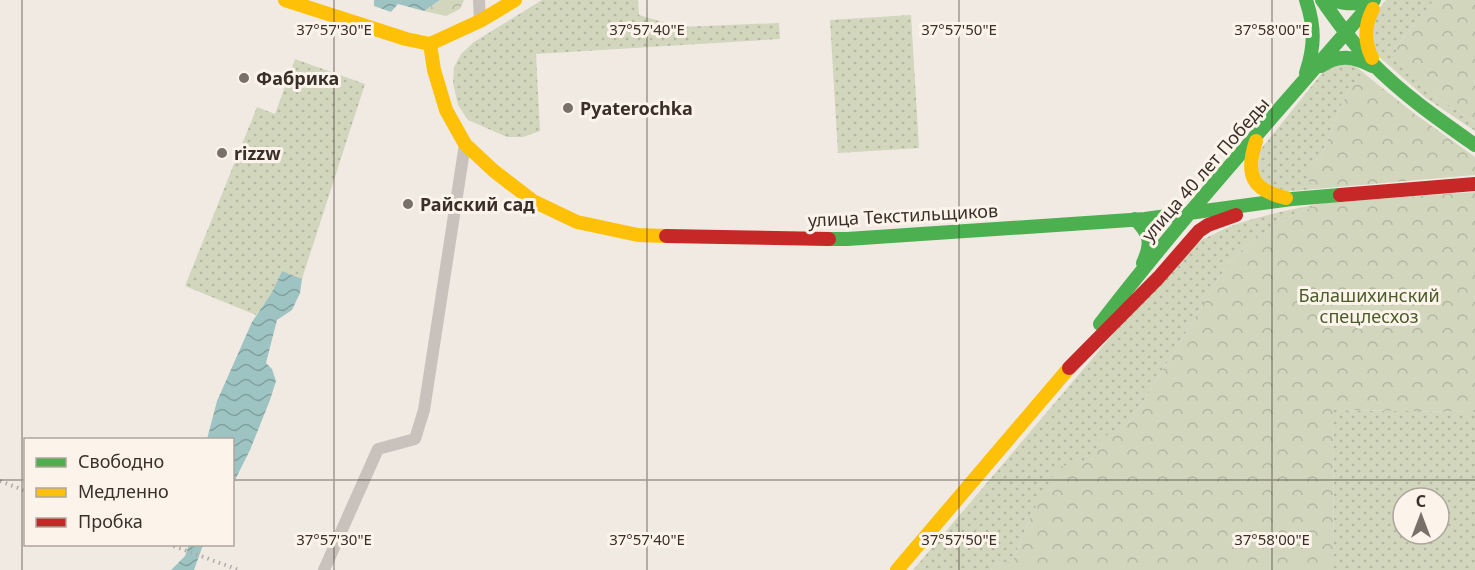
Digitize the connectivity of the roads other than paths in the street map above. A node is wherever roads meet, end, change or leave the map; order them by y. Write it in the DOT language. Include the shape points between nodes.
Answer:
graph roads {
  1 [pos="285,0"];
  2 [pos="479,0"];
  3 [pos="515,0"];
  4 [pos="1306,0"];
  5 [pos="1322,0"];
  6 [pos="1333,0"];
  7 [pos="1368,0"];
  8 [pos="1376,0"];
  9 [pos="480,21"];
  10 [pos="1346,33"];
  11 [pos="430,44"];
  12 [pos="1378,69"];
  13 [pos="1299,87"];
  14 [pos="1263,130"];
  15 [pos="465,144"];
  16 [pos="1475,145"];
  17 [pos="1475,184"];
  18 [pos="1292,199"];
  19 [pos="1189,214"];
  20 [pos="1135,219"];
  21 [pos="1132,282"];
  22 [pos="1070,367"];
  23 [pos="324,570"];
  24 [pos="897,570"];
  1 -- 11 [label="street"];
  2 -- 9 [label="street"];
  3 -- 9 [label="street"];
  4 -- 13 [label="street" via="1314,45"];
  5 -- 10 [label="street"];
  6 -- 7 [label="street" via="1348,4"];
  8 -- 10 [label="street, улица 40 лет Победы"];
  8 -- 12 [label="street" via="1365,28 1366,45"];
  9 -- 11 [label="street"];
  10 -- 12 [label="street"];
  10 -- 13 [label="street, улица 40 лет Победы"];
  11 -- 15 [label="street, улица Текстильщиков" via="446,110"];
  12 -- 13 [label="street" via="1355,58 1338,58 1324,64"];
  12 -- 16 [label="street" via="1425,110"];
  13 -- 14 [label="street, улица 40 лет Победы"];
  14 -- 18 [label="street" via="1252,157 1253,179 1267,193"];
  14 -- 19 [label="street, улица 40 лет Победы"];
  15 -- 20 [label="street, улица Текстильщиков" via="534,201 577,222 638,235 847,239"];
  15 -- 23 [label="street" via="424,410 415,439 378,449"];
  17 -- 18 [label="street, улица Текстильщиков"];
  18 -- 19 [label="street, улица Текстильщиков"];
  18 -- 22 [label="street, улица 40 лет Победы" via="1220,220 1198,231 1159,277"];
  19 -- 20 [label="street, улица Текстильщиков"];
  19 -- 21 [label="street, улица 40 лет Победы"];
  20 -- 21 [label="street" via="1147,232 1150,248"];
  21 -- 22 [label="street, улица 40 лет Победы"];
  22 -- 24 [label="street, улица 40 лет Победы"];
}
